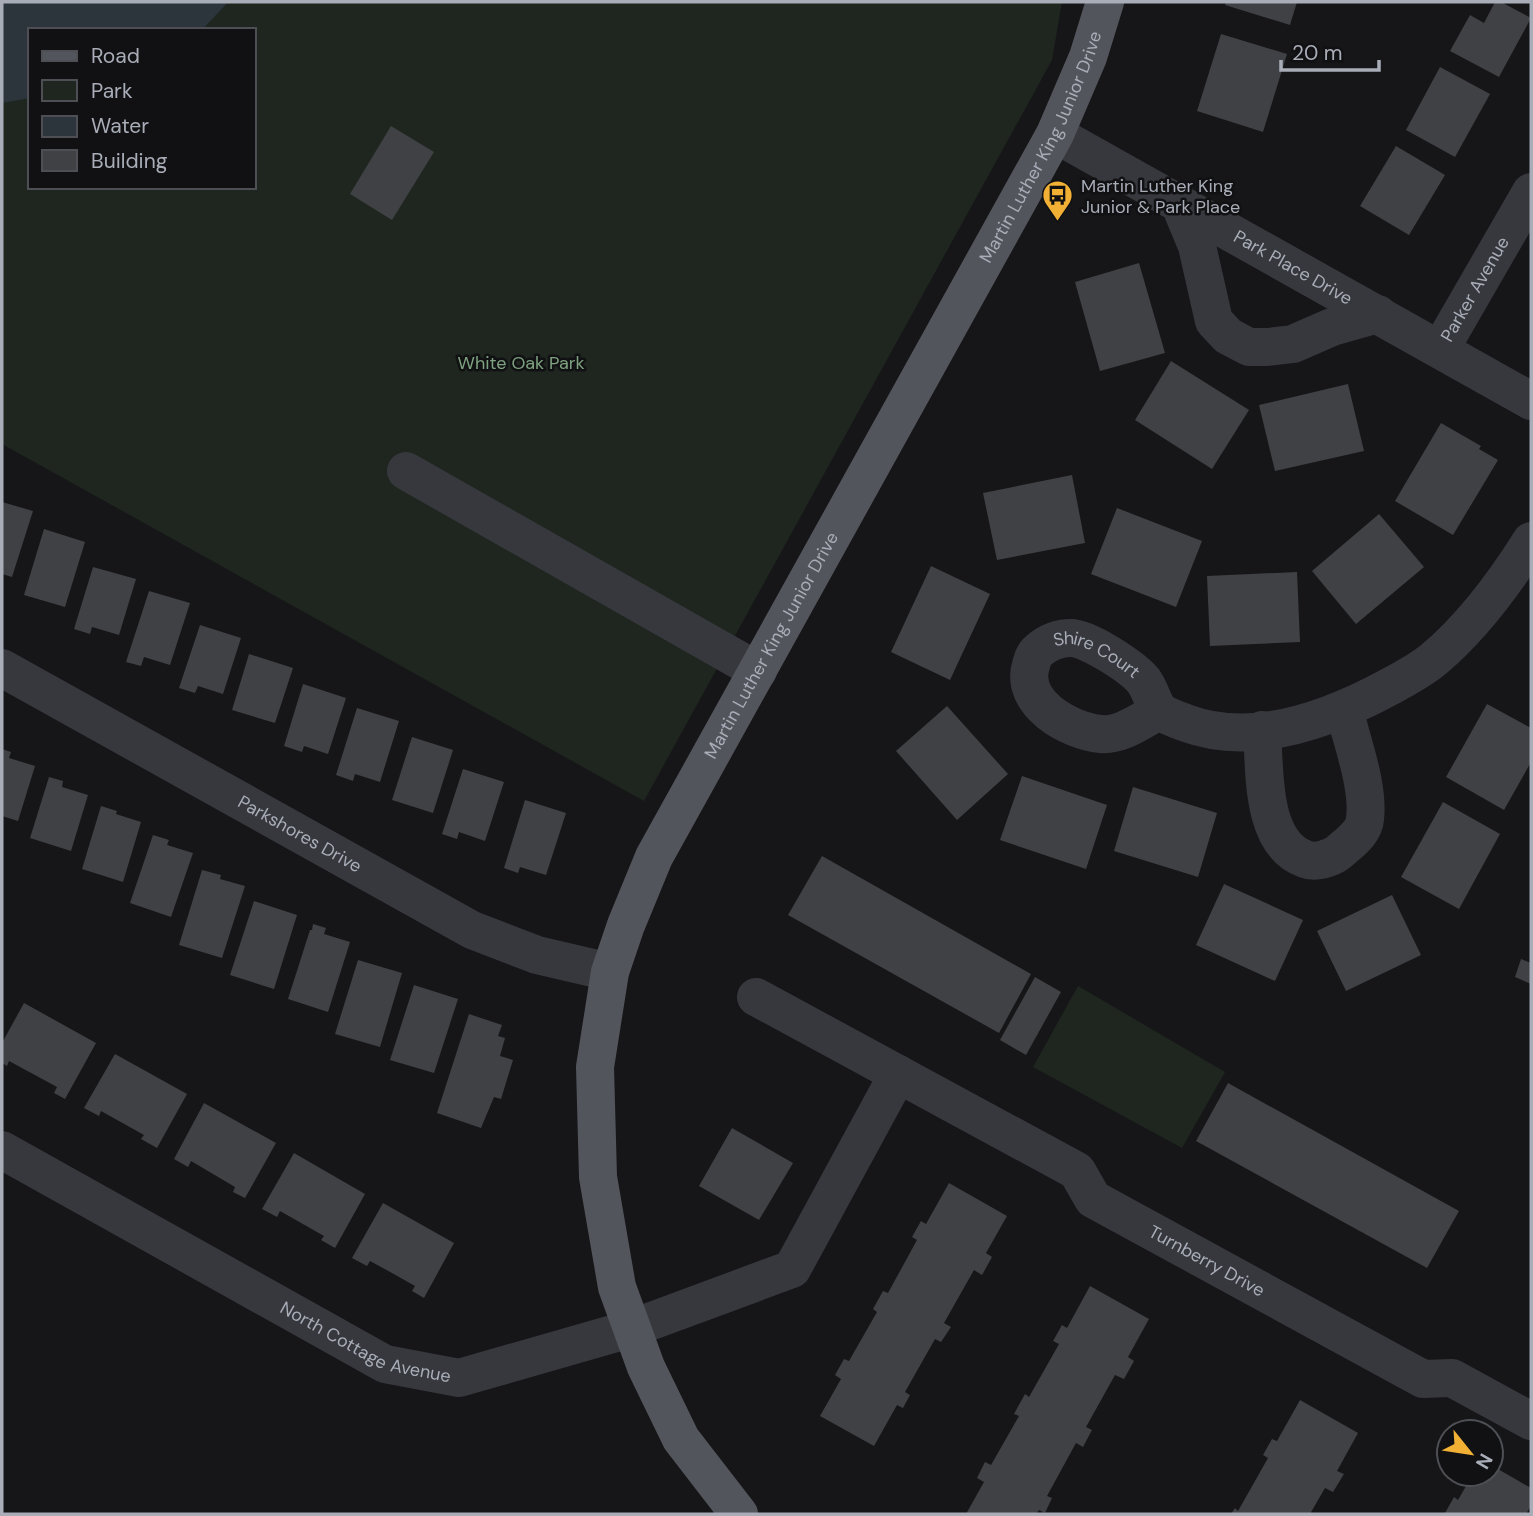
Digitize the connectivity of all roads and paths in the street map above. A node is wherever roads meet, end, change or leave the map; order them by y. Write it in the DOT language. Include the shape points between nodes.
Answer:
graph roads {
  1 [pos="1105,2"];
  2 [pos="1055,134"];
  3 [pos="1531,192"];
  4 [pos="1181,205"];
  5 [pos="1378,314"];
  6 [pos="1441,348"];
  7 [pos="1531,401"];
  8 [pos="406,471"];
  9 [pos="1531,541"];
  10 [pos="2,668"];
  11 [pos="758,671"];
  12 [pos="1344,709"];
  13 [pos="1159,711"];
  14 [pos="1262,730"];
  15 [pos="610,972"];
  16 [pos="756,997"];
  17 [pos="898,1074"];
  18 [pos="2,1150"];
  19 [pos="631,1329"];
  20 [pos="1531,1421"];
  21 [pos="739,1514"];
  1 -- 2 [label="main road, Martin Luther King Junior Drive" via="1088,57"];
  2 -- 4 [label="street, Park Place Drive"];
  2 -- 11 [label="main road, Martin Luther King Junior Drive"];
  3 -- 6 [label="street, Parker Avenue"];
  4 -- 5 [label="street, Park Place Drive"];
  4 -- 5 [label="street" via="1197,246 1214,321 1228,336 1249,347 1293,344"];
  5 -- 6 [label="street, Park Place Drive"];
  6 -- 7 [label="street, Park Place Drive"];
  8 -- 11 [label="street"];
  9 -- 12 [label="street" via="1503,585 1433,660"];
  10 -- 15 [label="street, Parkshores Drive" via="472,930 537,955"];
  11 -- 15 [label="main road, Martin Luther King Junior Drive" via="654,857"];
  12 -- 14 [label="street"];
  12 -- 14 [label="street" via="1366,801 1365,823 1336,855 1313,862 1297,856 1281,841 1270,818"];
  13 -- 14 [label="street" via="1216,730"];
  15 -- 19 [label="main road, Martin Luther King Junior Drive" via="595,1067 598,1177 617,1287"];
  16 -- 17 [label="street, Turnberry Drive"];
  17 -- 19 [label="street" via="792,1269"];
  17 -- 20 [label="street, Turnberry Drive" via="1077,1171 1093,1199 1423,1378 1452,1378"];
  18 -- 19 [label="street, North Cottage Avenue" via="384,1364 459,1378"];
  19 -- 21 [label="main road" via="681,1439"];
}
